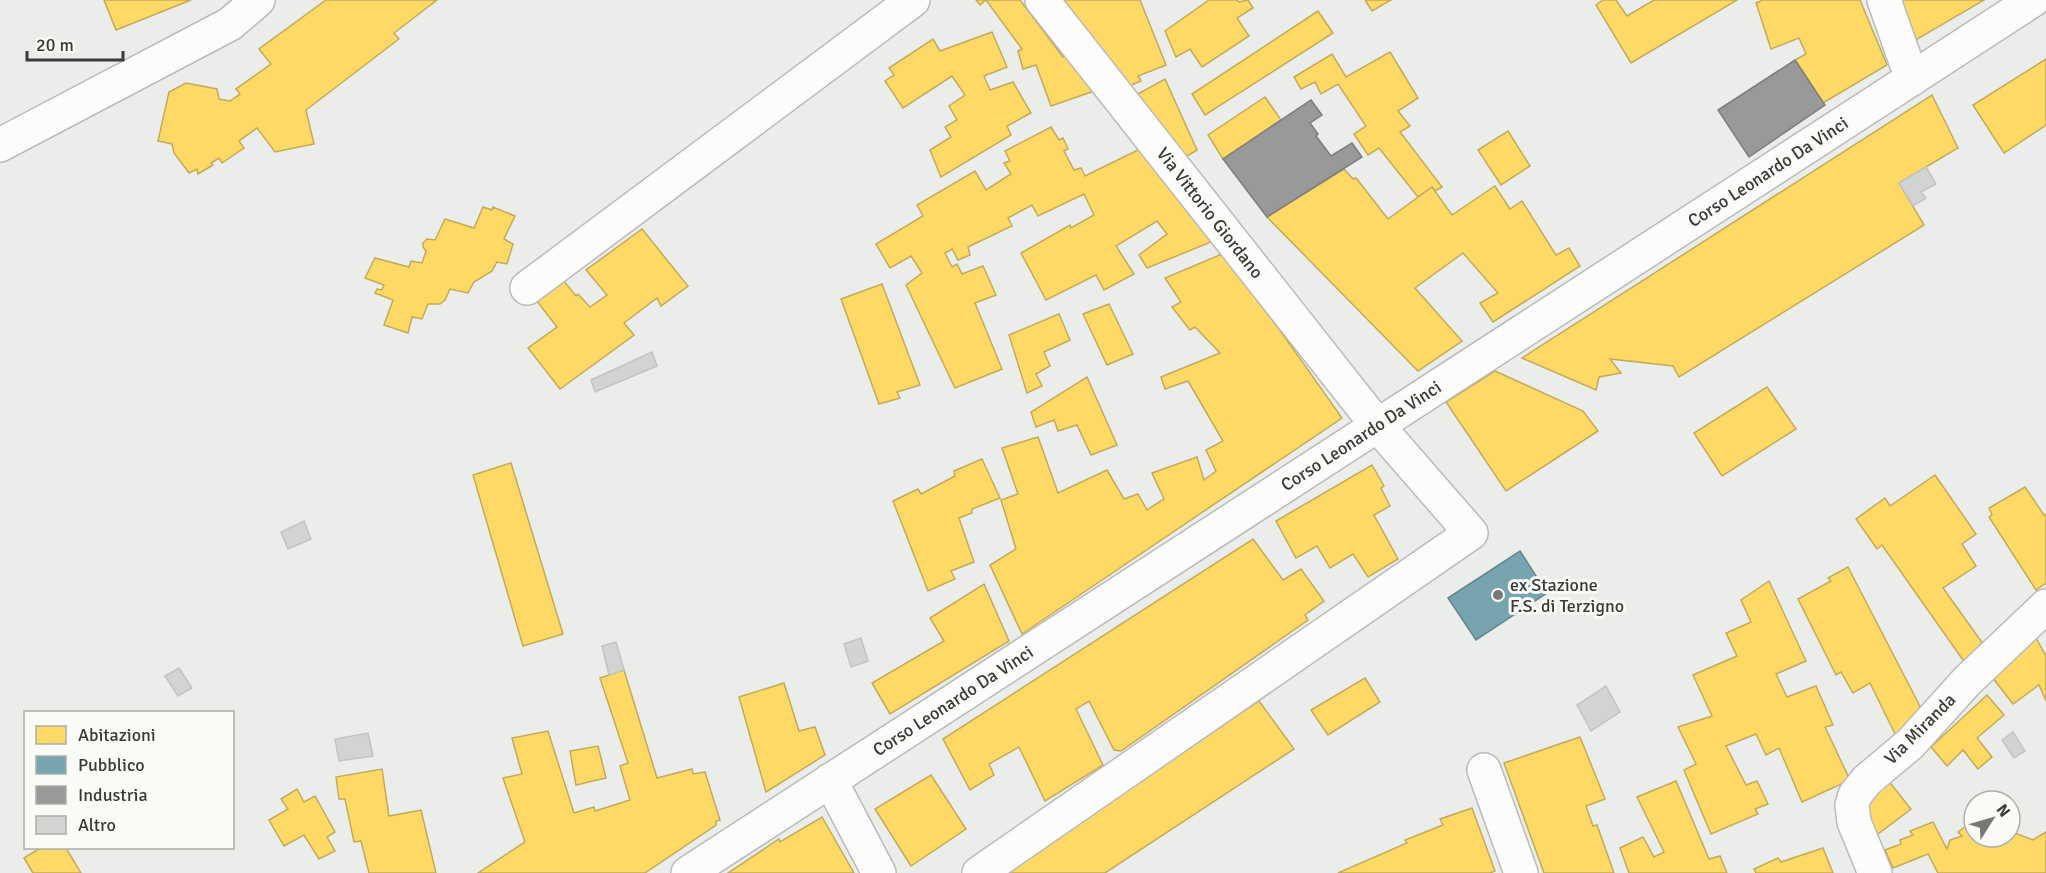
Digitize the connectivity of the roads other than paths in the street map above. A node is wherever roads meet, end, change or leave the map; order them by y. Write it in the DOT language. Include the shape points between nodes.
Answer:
graph roads {
  1 [pos="258,0"];
  2 [pos="913,0"];
  3 [pos="1042,0"];
  4 [pos="1884,0"];
  5 [pos="2034,0"];
  6 [pos="1912,79"];
  7 [pos="0,145"];
  8 [pos="527,288"];
  9 [pos="1377,425"];
  10 [pos="2046,606"];
  11 [pos="1484,770"];
  12 [pos="830,780"];
  13 [pos="688,873"];
  14 [pos="879,873"];
  15 [pos="979,873"];
  16 [pos="1521,873"];
  17 [pos="1875,873"];
  1 -- 7 [label="street" via="230,24"];
  2 -- 8 [label="street"];
  3 -- 9 [label="street, Via Vittorio Giordano"];
  4 -- 6 [label="street"];
  5 -- 6 [label="street, Corso Leonardo Da Vinci"];
  6 -- 9 [label="street, Corso Leonardo Da Vinci"];
  9 -- 12 [label="street, Corso Leonardo Da Vinci"];
  9 -- 15 [label="street, Via Vittorio Giordano" via="1471,533"];
  10 -- 17 [label="street, Via Miranda" via="1855,795 1854,822"];
  11 -- 16 [label="street"];
  12 -- 13 [label="street, Corso Leonardo Da Vinci"];
  12 -- 14 [label="street"];
}
